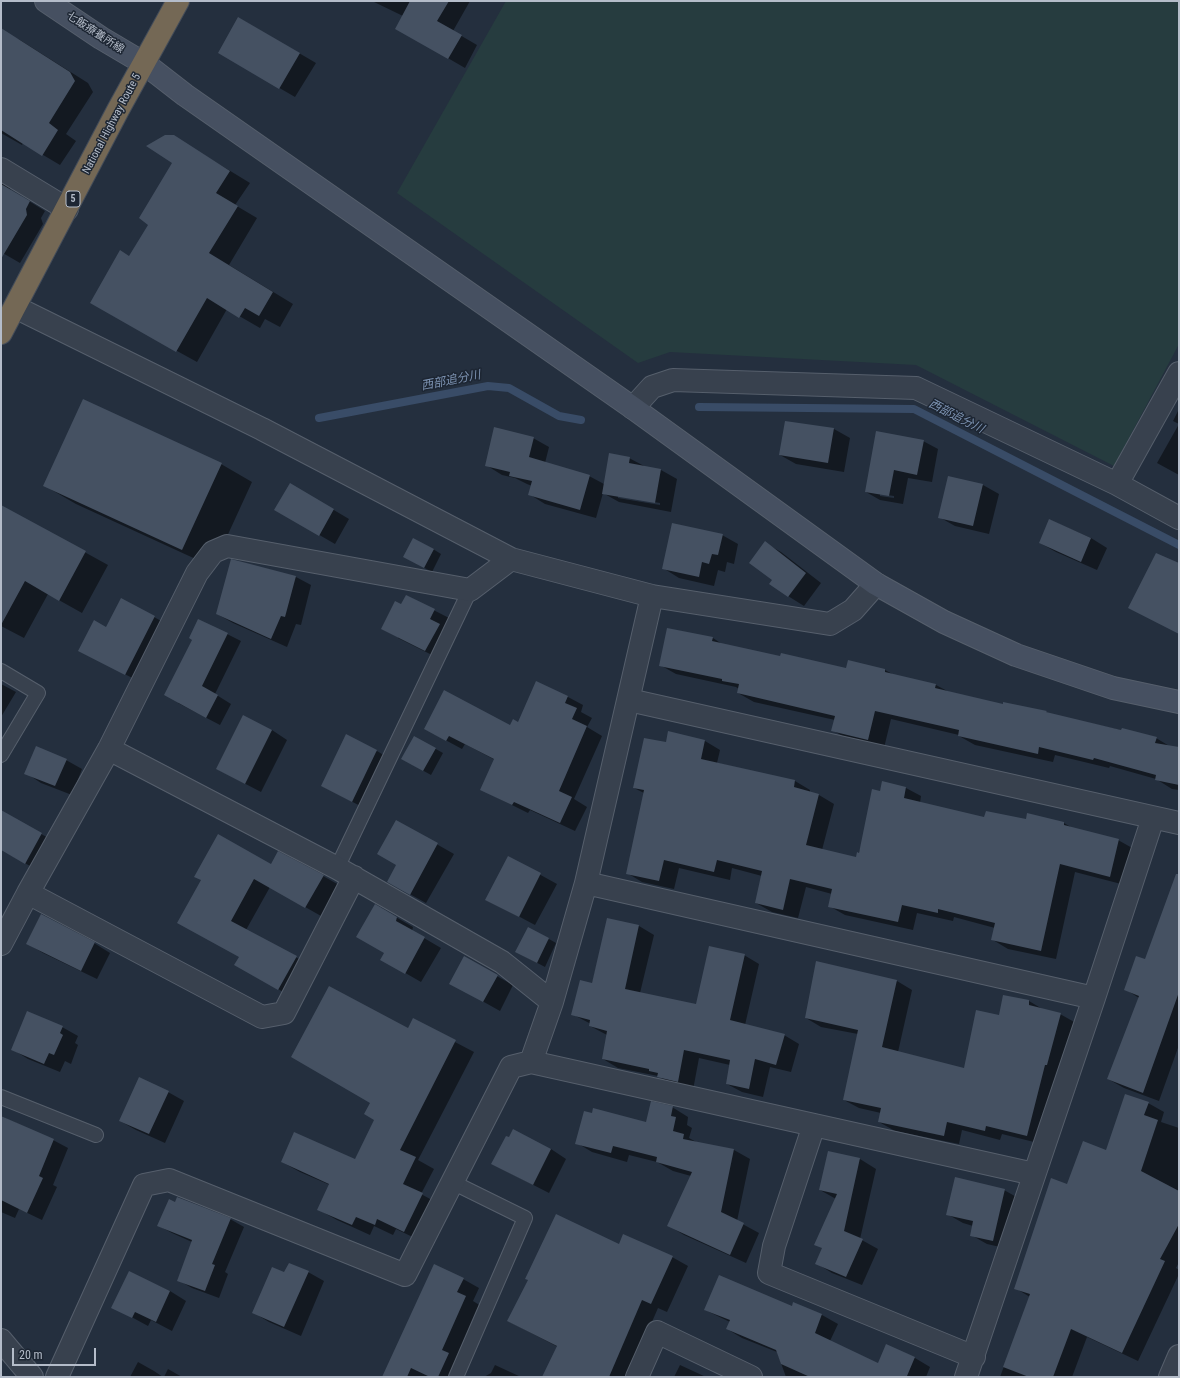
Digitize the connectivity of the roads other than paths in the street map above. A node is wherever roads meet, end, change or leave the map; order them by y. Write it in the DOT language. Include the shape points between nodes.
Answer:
graph roads {
  1 [pos="46,1"];
  2 [pos="178,1"];
  3 [pos="145,64"];
  4 [pos="1,169"];
  5 [pos="67,209"];
  6 [pos="15,307"];
  7 [pos="1,333"];
  8 [pos="1179,374"];
  9 [pos="633,408"];
  10 [pos="1117,484"];
  11 [pos="1179,518"];
  12 [pos="511,558"];
  13 [pos="876,584"];
  14 [pos="470,590"];
  15 [pos="652,596"];
  16 [pos="1,671"];
  17 [pos="629,700"];
  18 [pos="1179,702"];
  19 [pos="109,749"];
  20 [pos="1,755"];
  21 [pos="1153,818"];
  22 [pos="1179,823"];
  23 [pos="345,873"];
  24 [pos="586,883"];
  25 [pos="28,893"];
  26 [pos="1,944"];
  27 [pos="1094,998"];
  28 [pos="552,1002"];
  29 [pos="531,1062"];
  30 [pos="1,1098"];
  31 [pos="814,1125"];
  32 [pos="96,1135"];
  33 [pos="1034,1174"];
  34 [pos="452,1182"];
  35 [pos="1,1340"];
  36 [pos="1179,1356"];
  37 [pos="970,1367"];
  38 [pos="32,1377"];
  39 [pos="56,1377"];
  40 [pos="456,1377"];
  41 [pos="637,1377"];
  42 [pos="751,1377"];
  43 [pos="1170,1377"];
  1 -- 3 [label="street, 七飯療養所線"];
  2 -- 3 [label="highway, National Highway Route 5 / 5"];
  3 -- 5 [label="highway, National Highway Route 5 / 5"];
  3 -- 9 [label="street, 七飯療養所線" via="185,95"];
  4 -- 5 [label="street"];
  5 -- 6 [label="highway, National Highway Route 5 / 5"];
  6 -- 7 [label="highway, National Highway Route 5 / 5"];
  6 -- 12 [label="street" via="262,429"];
  8 -- 10 [label="street"];
  9 -- 10 [label="street" via="652,386 672,380 916,388"];
  9 -- 13 [label="street, 七飯療養所線"];
  10 -- 11 [label="street"];
  12 -- 14 [label="street"];
  12 -- 15 [label="street"];
  13 -- 15 [label="street" via="853,610 830,624"];
  13 -- 18 [label="street, 七飯療養所線" via="944,622 1016,655 1113,688"];
  14 -- 19 [label="street" via="227,546 213,552 197,573"];
  14 -- 23 [label="lane"];
  15 -- 17 [label="street"];
  16 -- 20 [label="lane" via="38,694"];
  17 -- 21 [label="street"];
  17 -- 24 [label="street"];
  19 -- 23 [label="street"];
  19 -- 25 [label="street"];
  21 -- 22 [label="street"];
  21 -- 27 [label="street"];
  23 -- 25 [label="street" via="284,1013 262,1017"];
  23 -- 28 [label="street" via="502,962"];
  24 -- 27 [label="street"];
  24 -- 28 [label="street"];
  25 -- 26 [label="street"];
  27 -- 33 [label="street"];
  28 -- 29 [label="street"];
  29 -- 31 [label="street"];
  29 -- 34 [label="street" via="511,1067"];
  30 -- 32 [label="lane"];
  31 -- 33 [label="street"];
  31 -- 37 [label="street" via="774,1246 769,1273"];
  33 -- 37 [label="street"];
  34 -- 39 [label="street" via="405,1276 169,1180 144,1185"];
  34 -- 40 [label="lane" via="525,1218"];
  35 -- 38 [label="street"];
  36 -- 43 [label="street"];
  41 -- 42 [label="street" via="657,1332"];
}
